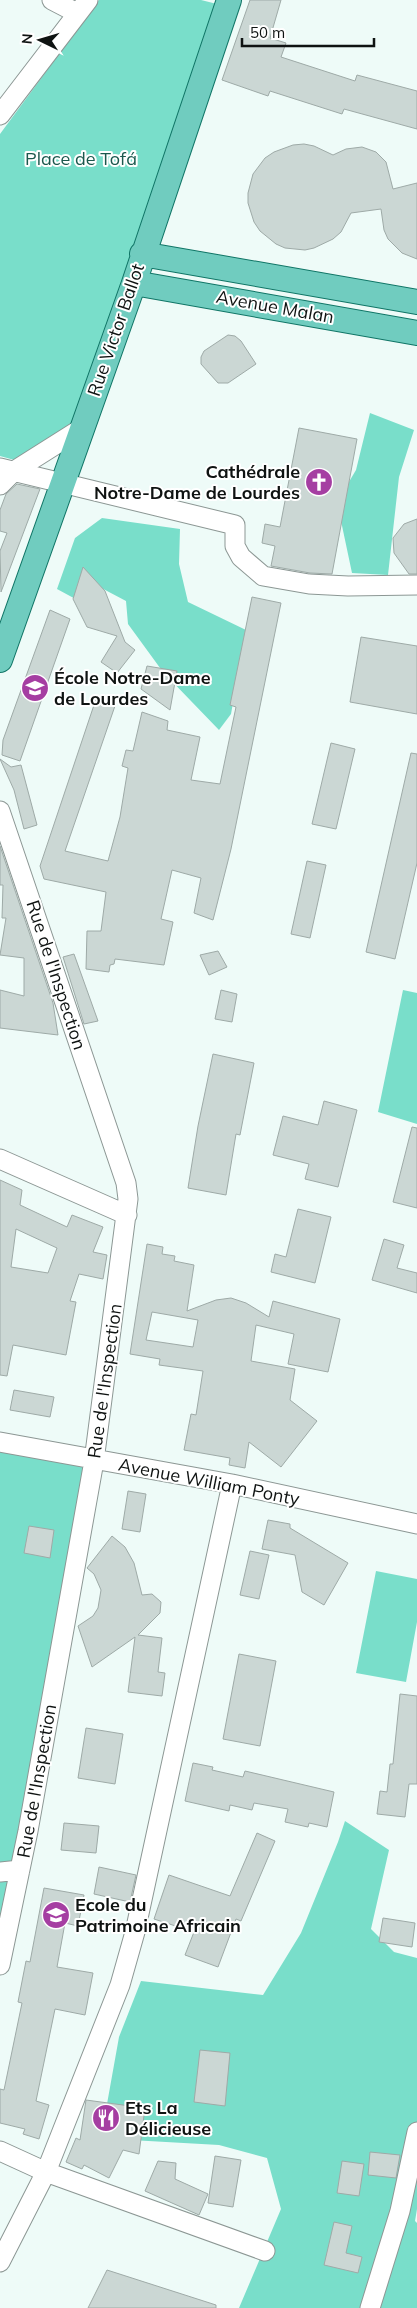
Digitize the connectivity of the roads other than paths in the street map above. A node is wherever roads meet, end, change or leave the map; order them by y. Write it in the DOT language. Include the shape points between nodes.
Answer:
graph roads {
  1 [pos="52,0"];
  2 [pos="229,0"];
  3 [pos="83,6"];
  4 [pos="0,115"];
  5 [pos="142,254"];
  6 [pos="134,283"];
  7 [pos="417,302"];
  8 [pos="417,333"];
  9 [pos="82,428"];
  10 [pos="7,470"];
  11 [pos="63,484"];
  12 [pos="0,485"];
  13 [pos="417,586"];
  14 [pos="0,660"];
  15 [pos="0,812"];
  16 [pos="0,1159"];
  17 [pos="127,1215"];
  18 [pos="0,1442"];
  19 [pos="94,1460"];
  20 [pos="232,1484"];
  21 [pos="417,1524"];
  22 [pos="20,1870"];
  23 [pos="0,1872"];
  24 [pos="0,1965"];
  25 [pos="417,2132"];
  26 [pos="0,2151"];
  27 [pos="46,2172"];
  28 [pos="265,2251"];
  29 [pos="0,2262"];
  30 [pos="370,2308"];
  1 -- 3 [label="street"];
  2 -- 5 [label="main road, Rue Victor Ballot"];
  3 -- 4 [label="street"];
  5 -- 6 [label="main road, Rue Victor Ballot"];
  5 -- 7 [label="main road, Avenue Malan"];
  6 -- 8 [label="main road, Avenue Malan"];
  6 -- 9 [label="main road, Rue Victor Ballot"];
  9 -- 10 [label="street"];
  9 -- 11 [label="main road, Rue Victor Ballot"];
  10 -- 11 [label="street"];
  10 -- 12 [label="street"];
  11 -- 13 [label="street" via="235,525 236,546 241,557 263,576 310,584"];
  11 -- 14 [label="main road, Rue Victor Ballot"];
  15 -- 17 [label="street, Rue de l'Inspection" via="126,1183"];
  16 -- 17 [label="street"];
  17 -- 19 [label="street, Rue de l'Inspection"];
  18 -- 19 [label="street, Avenue William Ponty"];
  19 -- 20 [label="street, Avenue William Ponty"];
  19 -- 22 [label="street, Rue de l'Inspection"];
  20 -- 21 [label="street, Avenue William Ponty"];
  20 -- 27 [label="street" via="135,1932 120,1984"];
  22 -- 23 [label="street"];
  22 -- 24 [label="street, Rue de l'Inspection"];
  25 -- 30 [label="street" via="400,2211"];
  26 -- 27 [label="street"];
  27 -- 28 [label="street"];
  27 -- 29 [label="street"];
}
